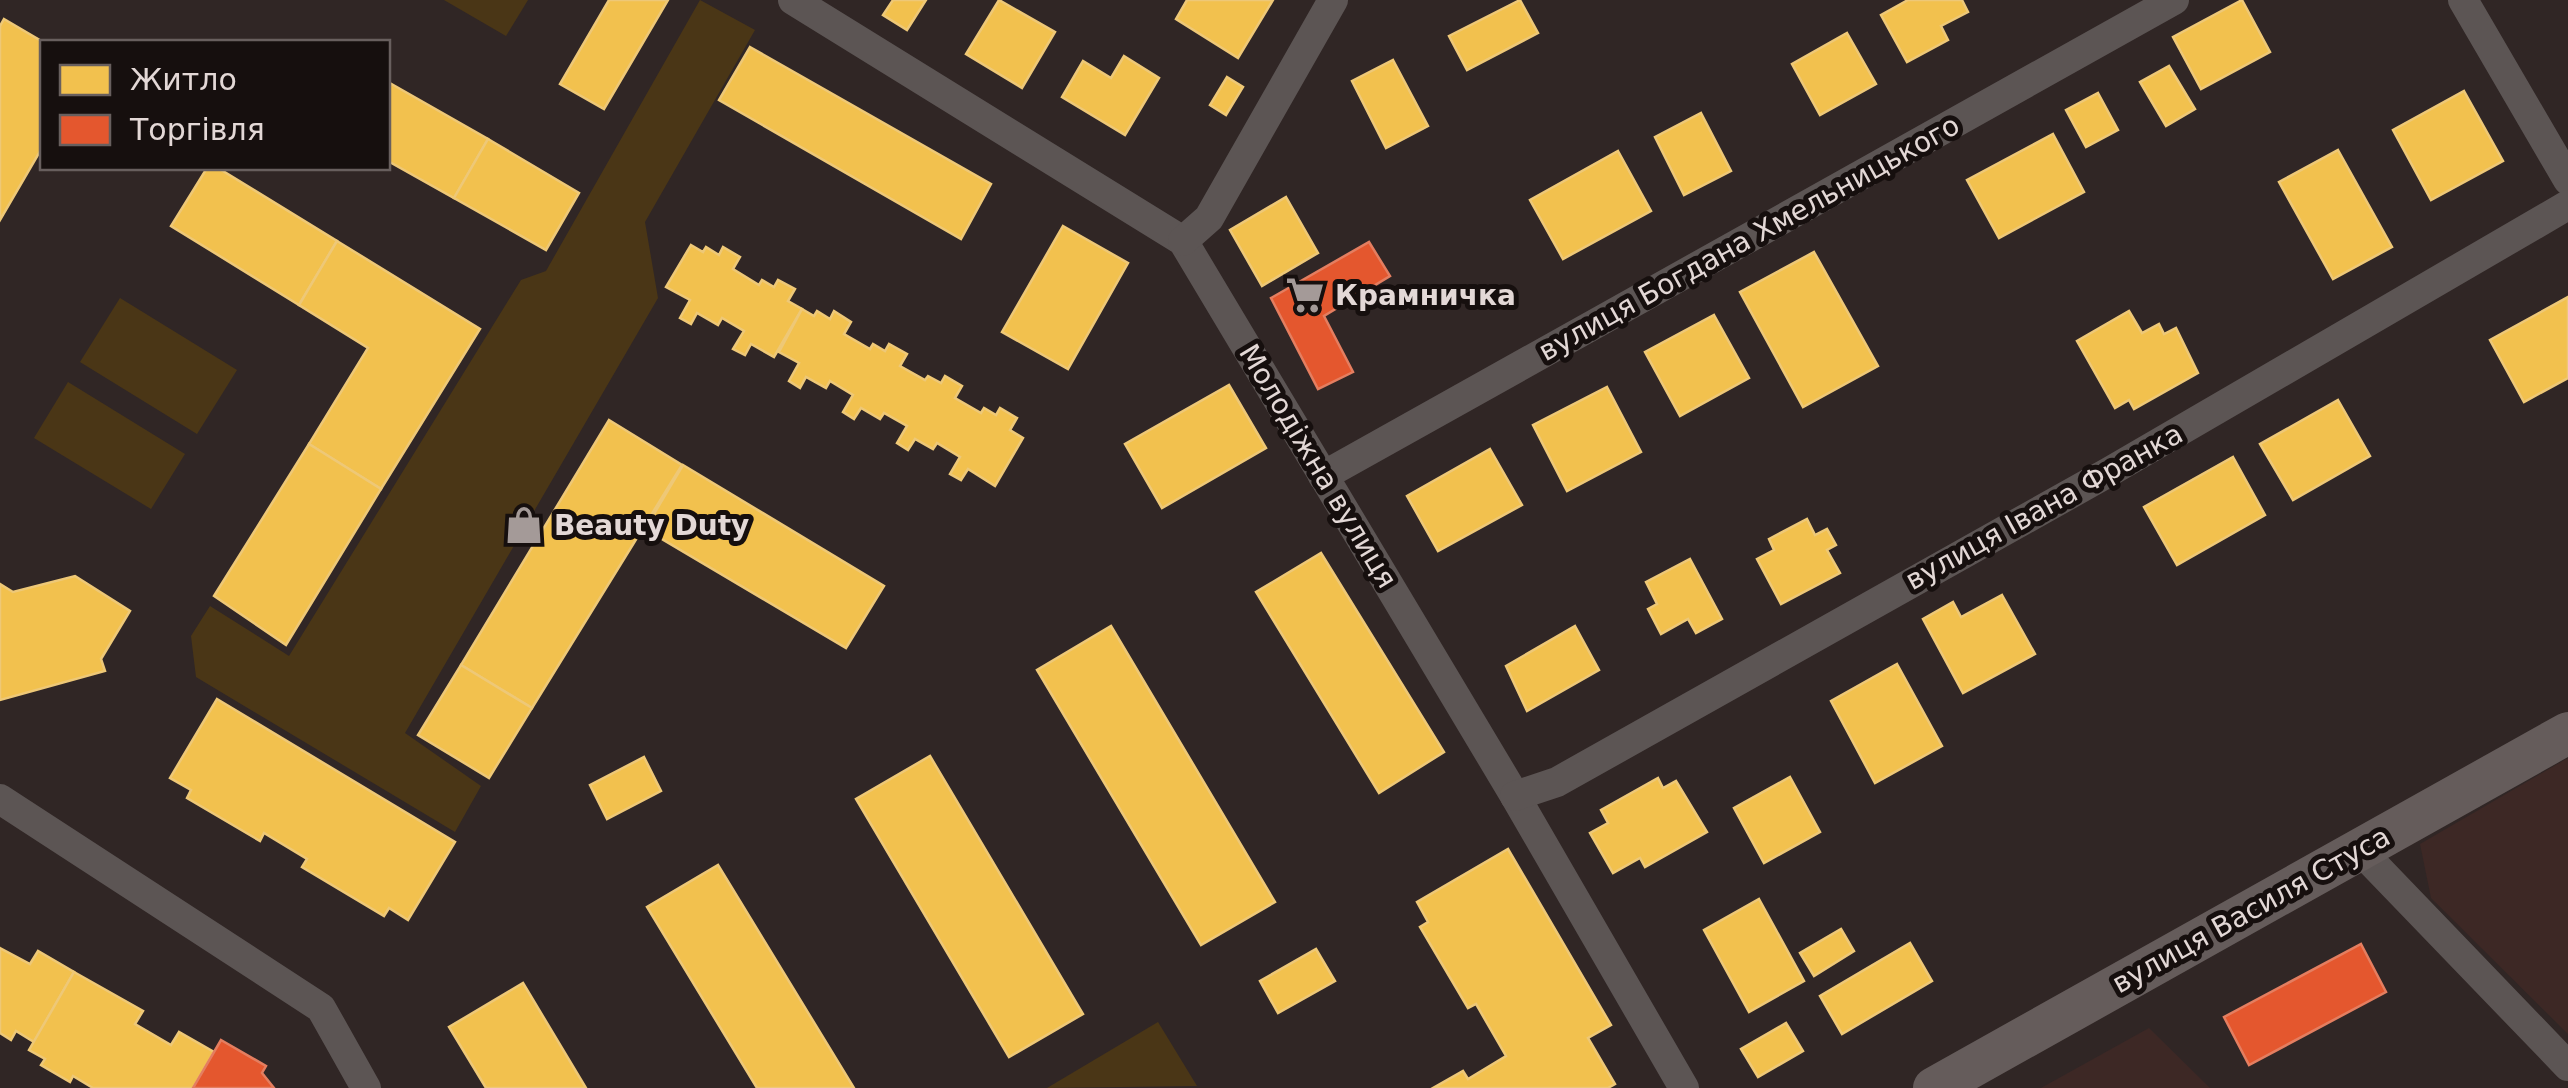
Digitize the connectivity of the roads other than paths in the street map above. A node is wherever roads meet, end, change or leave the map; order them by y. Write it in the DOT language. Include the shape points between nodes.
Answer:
graph roads {
  1 [pos="793,0"];
  2 [pos="1333,0"];
  3 [pos="2174,0"];
  4 [pos="2463,0"];
  5 [pos="2568,180"];
  6 [pos="2568,205"];
  7 [pos="1183,241"];
  8 [pos="1323,476"];
  9 [pos="2568,732"];
  10 [pos="1514,796"];
  11 [pos="0,799"];
  12 [pos="2360,850"];
  13 [pos="2568,1066"];
  14 [pos="366,1088"];
  15 [pos="1684,1088"];
  16 [pos="1934,1088"];
  1 -- 7 [label="street, Молодіжна вулиця"];
  2 -- 7 [label="street" via="1210,218"];
  3 -- 8 [label="street, вулиця Богдана Хмельницького"];
  4 -- 5 [label="street"];
  6 -- 10 [label="street, вулиця Івана Франка" via="1557,782"];
  7 -- 8 [label="street, Молодіжна вулиця"];
  8 -- 10 [label="street, Молодіжна вулиця"];
  9 -- 12 [label="main road, вулиця Василя Стуса"];
  10 -- 15 [label="street, Молодіжна вулиця"];
  11 -- 14 [label="street" via="322,1008"];
  12 -- 13 [label="street"];
  12 -- 16 [label="main road, вулиця Василя Стуса"];
}
